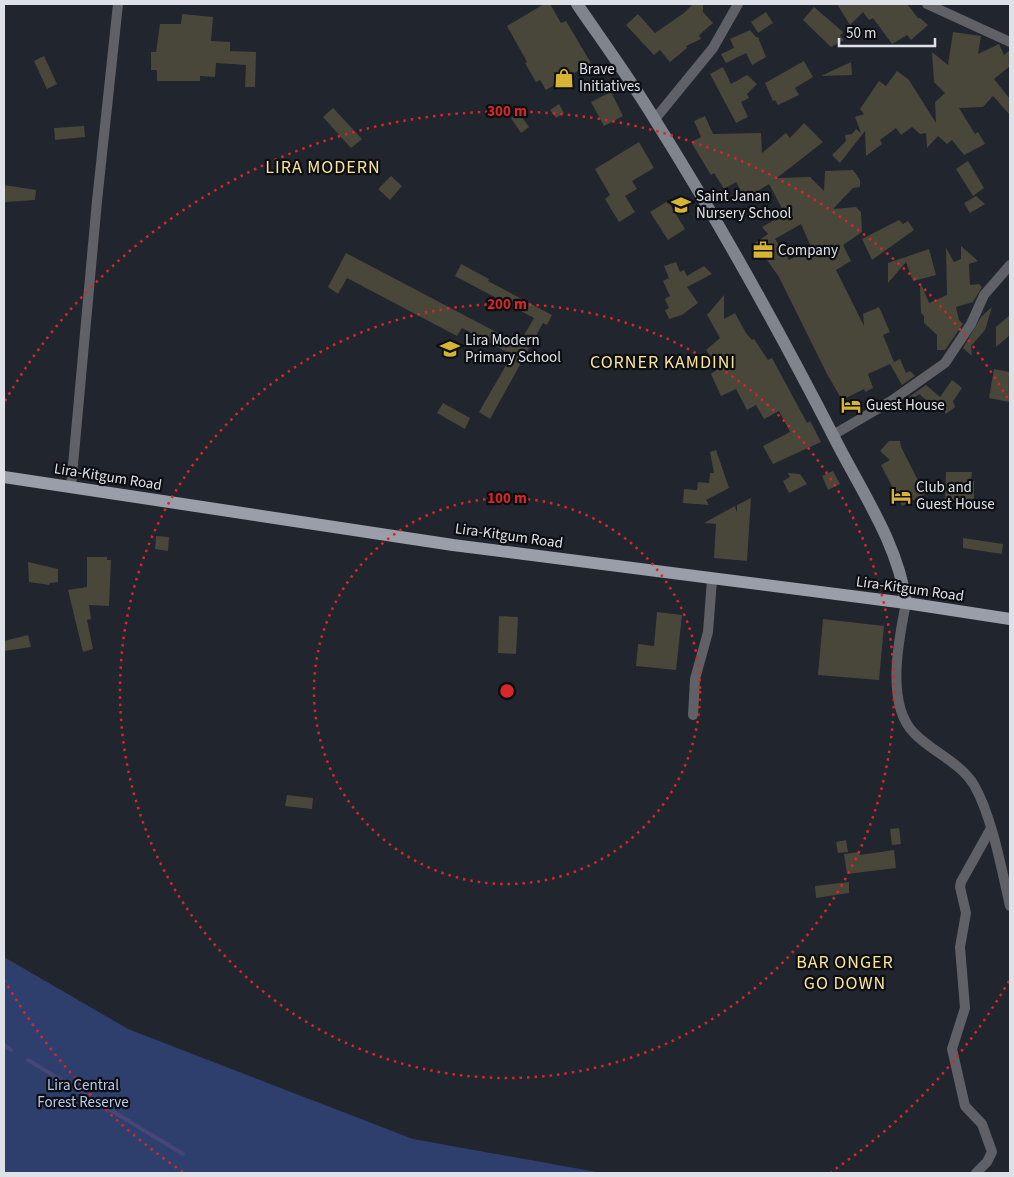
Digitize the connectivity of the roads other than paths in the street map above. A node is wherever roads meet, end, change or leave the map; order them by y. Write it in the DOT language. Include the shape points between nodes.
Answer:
graph roads {
  1 [pos="118,4"];
  2 [pos="578,4"];
  3 [pos="738,4"];
  4 [pos="927,4"];
  5 [pos="1010,42"];
  6 [pos="655,119"];
  7 [pos="1010,265"];
  8 [pos="833,435"];
  9 [pos="4,477"];
  10 [pos="71,488"];
  11 [pos="712,580"];
  12 [pos="906,603"];
  13 [pos="1010,619"];
  14 [pos="693,715"];
  15 [pos="990,830"];
  16 [pos="1010,906"];
  17 [pos="976,1173"];
  1 -- 10 [label="street"];
  2 -- 6 [label="street"];
  3 -- 6 [label="street" via="713,48"];
  4 -- 5 [label="street"];
  6 -- 8 [label="street" via="738,258"];
  7 -- 8 [label="street" via="984,295 945,364"];
  8 -- 12 [label="street" via="890,545 904,582"];
  9 -- 10 [label="main road, Lira-Kitgum Road"];
  10 -- 11 [label="main road, Lira-Kitgum Road"];
  11 -- 12 [label="main road, Lira-Kitgum Road"];
  11 -- 14 [label="street" via="708,632 695,679"];
  12 -- 13 [label="main road, Lira-Kitgum Road"];
  12 -- 15 [label="street" via="897,647 902,713 913,732 966,774 975,787"];
  15 -- 16 [label="street"];
  15 -- 17 [label="street" via="960,882 966,913 960,947 965,1008 952,1049 965,1106 982,1124 992,1152"];
}
